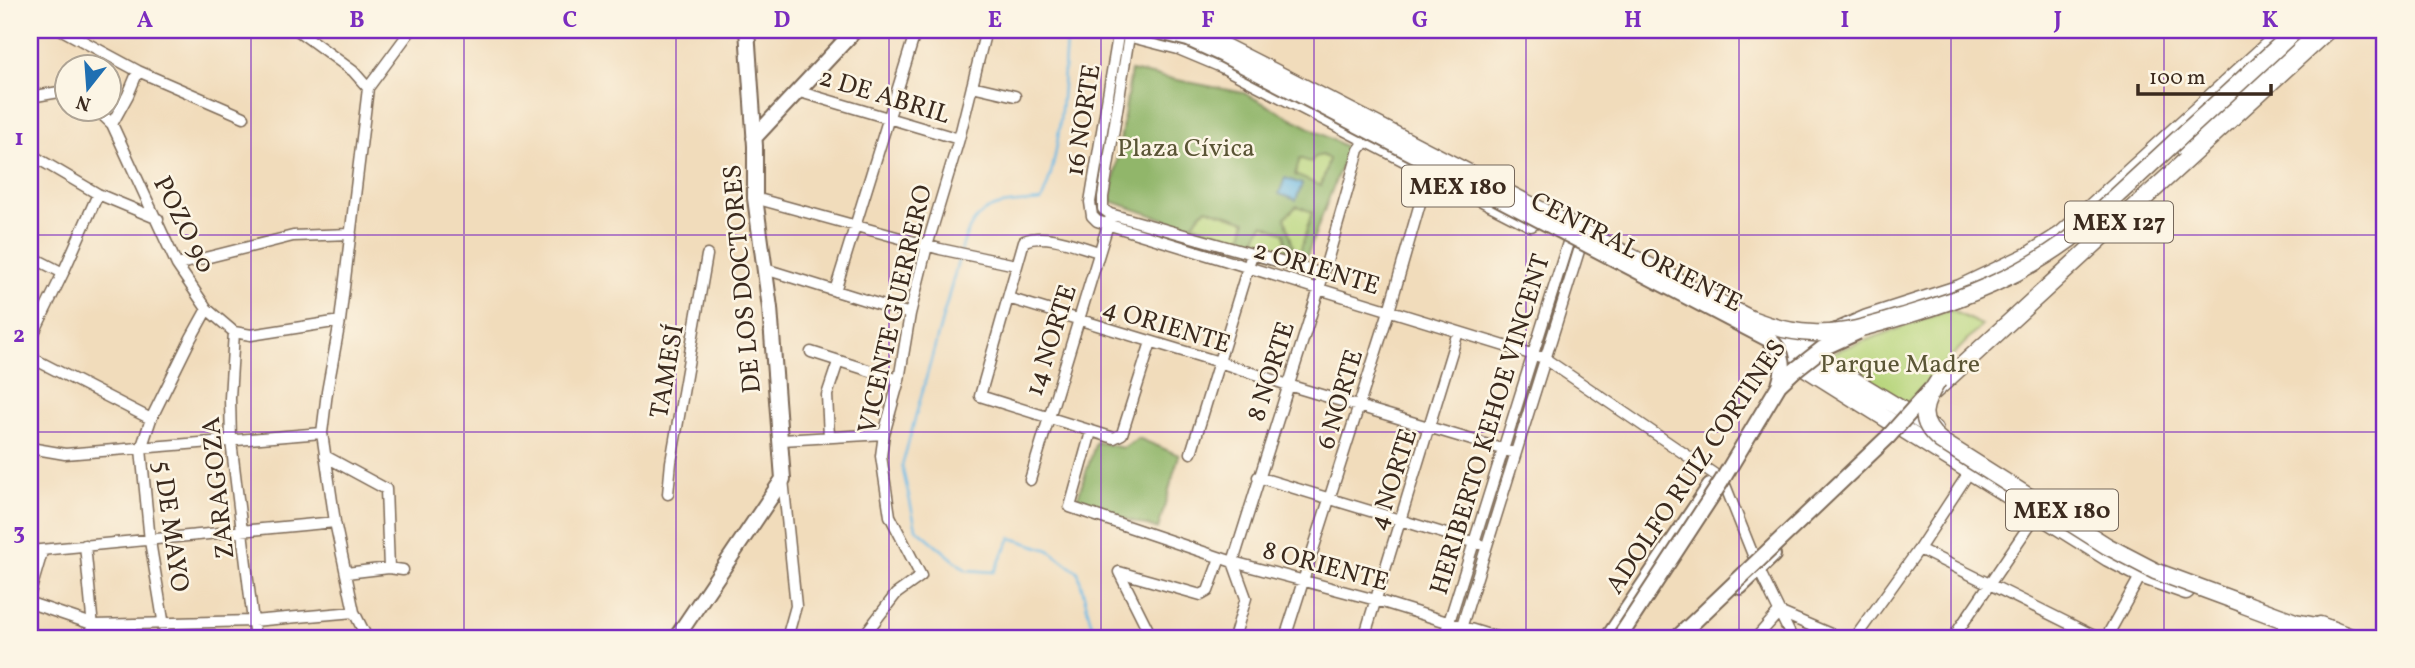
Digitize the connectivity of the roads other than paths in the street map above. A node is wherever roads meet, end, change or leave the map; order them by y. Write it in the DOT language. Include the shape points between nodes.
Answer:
graph roads {
  1 [pos="62,30"];
  2 [pos="297,30"];
  3 [pos="411,30"];
  4 [pos="747,30"];
  5 [pos="855,30"];
  6 [pos="916,30"];
  7 [pos="986,30"];
  8 [pos="1123,30"];
  9 [pos="1152,30"];
  10 [pos="1185,30"];
  11 [pos="1196,30"];
  12 [pos="2285,30"];
  13 [pos="2296,30"];
  14 [pos="2313,30"];
  15 [pos="2329,30"];
  16 [pos="138,71"];
  17 [pos="972,86"];
  18 [pos="368,88"];
  19 [pos="800,92"];
  20 [pos="52,93"];
  21 [pos="1015,96"];
  22 [pos="30,97"];
  23 [pos="244,117"];
  24 [pos="887,118"];
  25 [pos="1380,121"];
  26 [pos="112,124"];
  27 [pos="1101,135"];
  28 [pos="1113,136"];
  29 [pos="754,138"];
  30 [pos="959,139"];
  31 [pos="1366,140"];
  32 [pos="30,153"];
  33 [pos="1429,172"];
  34 [pos="98,194"];
  35 [pos="755,198"];
  36 [pos="1107,211"];
  37 [pos="1092,216"];
  38 [pos="158,219"];
  39 [pos="1108,225"];
  40 [pos="1580,225"];
  41 [pos="856,226"];
  42 [pos="351,233"];
  43 [pos="1574,245"];
  44 [pos="927,246"];
  45 [pos="1100,252"];
  46 [pos="1252,254"];
  47 [pos="707,255"];
  48 [pos="30,256"];
  49 [pos="177,265"];
  50 [pos="1016,265"];
  51 [pos="1248,268"];
  52 [pos="765,269"];
  53 [pos="63,272"];
  54 [pos="1323,274"];
  55 [pos="1320,289"];
  56 [pos="835,291"];
  57 [pos="1008,298"];
  58 [pos="208,309"];
  59 [pos="1389,311"];
  60 [pos="910,314"];
  61 [pos="340,321"];
  62 [pos="1079,321"];
  63 [pos="1878,324"];
  64 [pos="234,332"];
  65 [pos="1458,332"];
  66 [pos="1822,337"];
  67 [pos="30,341"];
  68 [pos="1151,342"];
  69 [pos="1790,345"];
  70 [pos="811,352"];
  71 [pos="1532,354"];
  72 [pos="30,357"];
  73 [pos="1544,358"];
  74 [pos="838,362"];
  75 [pos="1219,362"];
  76 [pos="899,380"];
  77 [pos="1938,381"];
  78 [pos="1288,385"];
  79 [pos="1780,385"];
  80 [pos="1359,406"];
  81 [pos="1048,417"];
  82 [pos="151,419"];
  83 [pos="1906,421"];
  84 [pos="1430,428"];
  85 [pos="1091,432"];
  86 [pos="322,433"];
  87 [pos="884,434"];
  88 [pos="829,437"];
  89 [pos="782,440"];
  90 [pos="231,441"];
  91 [pos="30,449"];
  92 [pos="141,449"];
  93 [pos="1503,449"];
  94 [pos="1191,453"];
  95 [pos="1515,453"];
  96 [pos="325,456"];
  97 [pos="1970,471"];
  98 [pos="1717,475"];
  99 [pos="1258,477"];
  100 [pos="783,479"];
  101 [pos="1030,480"];
  102 [pos="668,494"];
  103 [pos="1330,500"];
  104 [pos="2047,500"];
  105 [pos="2037,514"];
  106 [pos="1400,521"];
  107 [pos="335,522"];
  108 [pos="241,530"];
  109 [pos="150,541"];
  110 [pos="1474,542"];
  111 [pos="85,545"];
  112 [pos="1487,546"];
  113 [pos="1919,549"];
  114 [pos="30,551"];
  115 [pos="42,552"];
  116 [pos="1220,558"];
  117 [pos="1233,562"];
  118 [pos="390,568"];
  119 [pos="403,570"];
  120 [pos="1759,570"];
  121 [pos="346,573"];
  122 [pos="2141,575"];
  123 [pos="1304,580"];
  124 [pos="1989,584"];
  125 [pos="30,593"];
  126 [pos="1376,600"];
  127 [pos="30,603"];
  128 [pos="2244,604"];
  129 [pos="354,612"];
  130 [pos="1779,612"];
  131 [pos="253,621"];
  132 [pos="1449,623"];
  133 [pos="95,625"];
  134 [pos="165,625"];
  135 [pos="1462,626"];
  136 [pos="2338,636"];
  137 [pos="94,638"];
  138 [pos="166,638"];
  139 [pos="256,638"];
  140 [pos="367,638"];
  141 [pos="676,638"];
  142 [pos="787,638"];
  143 [pos="862,638"];
  144 [pos="1152,638"];
  145 [pos="1234,638"];
  146 [pos="1285,638"];
  147 [pos="1364,638"];
  148 [pos="1444,638"];
  149 [pos="1458,638"];
  150 [pos="1499,638"];
  151 [pos="1608,638"];
  152 [pos="1619,638"];
  153 [pos="1678,638"];
  154 [pos="1685,638"];
  155 [pos="1756,638"];
  156 [pos="1792,638"];
  157 [pos="1840,638"];
  158 [pos="1855,638"];
  159 [pos="1953,638"];
  160 [pos="2098,638"];
  161 [pos="2106,638"];
  1 -- 16 [label="street"];
  2 -- 18 [label="street" via="353,71"];
  3 -- 18 [label="street"];
  4 -- 29 [label="main road"];
  5 -- 19 [label="main road, DE LOS DOCTORES"];
  6 -- 24 [label="street"];
  7 -- 17 [label="street, VICENTE GUERRERO"];
  8 -- 27 [label="street, 16 NORTE"];
  8 -- 28 [label="street, 16 NORTE"];
  8 -- 31 [label="main road, CENTRAL ORIENTE / MEX 180" via="1222,64"];
  9 -- 79 [label="main road, bridge" via="1223,55 1770,341 1783,359"];
  10 -- 63 [label="main road, bridge" via="1751,319 1815,334"];
  11 -- 25 [label="main road, CENTRAL ORIENTE / MEX 180"];
  12 -- 66 [label="main road, ADOLFO RUIZ CORTINES / MEX 127" via="2062,234 1960,288"];
  13 -- 63 [label="main road, bridge" via="2080,230 2040,261 1972,295"];
  14 -- 77 [label="main road"];
  15 -- 83 [label="main road, MEX 127"];
  16 -- 23 [label="street"];
  16 -- 26 [label="street"];
  17 -- 21 [label="street"];
  17 -- 30 [label="street, VICENTE GUERRERO"];
  18 -- 42 [label="street"];
  19 -- 24 [label="street, 2 DE ABRIL"];
  19 -- 29 [label="main road, DE LOS DOCTORES"];
  20 -- 22 [label="street"];
  24 -- 30 [label="street, 2 DE ABRIL"];
  24 -- 41 [label="street"];
  25 -- 31 [label="street, 8 NORTE"];
  25 -- 40 [label="main road, CENTRAL ORIENTE / MEX 180"];
  26 -- 38 [label="street, POZO 90"];
  27 -- 28 [label="street"];
  27 -- 37 [label="street, 16 NORTE" via="1090,202"];
  28 -- 36 [label="street, 16 NORTE" via="1103,197"];
  29 -- 35 [label="main road, DE LOS DOCTORES"];
  30 -- 44 [label="street, VICENTE GUERRERO"];
  31 -- 33 [label="main road, CENTRAL ORIENTE / MEX 180"];
  31 -- 54 [label="street, 8 NORTE" via="1359,150"];
  32 -- 34 [label="street"];
  33 -- 43 [label="main road, CENTRAL ORIENTE / MEX 180"];
  33 -- 59 [label="street, 6 NORTE"];
  34 -- 38 [label="street"];
  34 -- 53 [label="street"];
  35 -- 41 [label="street"];
  35 -- 52 [label="main road, DE LOS DOCTORES"];
  36 -- 39 [label="street, 14 NORTE"];
  36 -- 46 [label="street, 2 ORIENTE"];
  37 -- 39 [label="street, 2 ORIENTE"];
  38 -- 49 [label="street, POZO 90"];
  39 -- 45 [label="street, 14 NORTE"];
  39 -- 51 [label="street, 2 ORIENTE"];
  40 -- 43 [label="street, HERIBERTO KEHOE VINCENT"];
  40 -- 69 [label="main road, CENTRAL ORIENTE / MEX 180" via="1712,294"];
  41 -- 44 [label="street"];
  41 -- 56 [label="street"];
  42 -- 49 [label="street" via="293,236"];
  42 -- 61 [label="street"];
  43 -- 69 [label="main road, CENTRAL ORIENTE / MEX 180"];
  43 -- 71 [label="street, HERIBERTO KEHOE VINCENT"];
  43 -- 73 [label="street, HERIBERTO KEHOE VINCENT"];
  44 -- 50 [label="street"];
  44 -- 60 [label="street, VICENTE GUERRERO"];
  45 -- 50 [label="street" via="1032,238 1024,241"];
  45 -- 62 [label="street, 14 NORTE"];
  46 -- 51 [label="street"];
  46 -- 54 [label="street, 2 ORIENTE"];
  47 -- 102 [label="street, TAMESÍ"];
  48 -- 53 [label="street"];
  49 -- 58 [label="street, POZO 90"];
  50 -- 57 [label="street"];
  51 -- 55 [label="street, 2 ORIENTE"];
  51 -- 75 [label="street"];
  52 -- 56 [label="street"];
  52 -- 89 [label="main road, DE LOS DOCTORES"];
  53 -- 67 [label="street"];
  54 -- 55 [label="street, 8 NORTE"];
  55 -- 59 [label="street, 2 ORIENTE"];
  55 -- 78 [label="street, 8 NORTE"];
  56 -- 60 [label="street"];
  57 -- 62 [label="street, 4 ORIENTE"];
  57 -- 81 [label="street" via="980,396"];
  58 -- 64 [label="street, POZO 90"];
  58 -- 82 [label="street, 5 DE MAYO"];
  59 -- 65 [label="street, 2 ORIENTE"];
  59 -- 80 [label="street, 6 NORTE"];
  60 -- 76 [label="street, VICENTE GUERRERO"];
  61 -- 64 [label="street" via="251,335"];
  61 -- 86 [label="street"];
  62 -- 68 [label="street, 4 ORIENTE"];
  62 -- 81 [label="street, 14 NORTE"];
  63 -- 79 [label="main road, bridge" via="1824,348"];
  64 -- 90 [label="street, ZARAGOZA"];
  65 -- 71 [label="street, 2 ORIENTE"];
  65 -- 84 [label="street, 4 NORTE"];
  66 -- 69 [label="main road, ADOLFO RUIZ CORTINES / MEX 127"];
  66 -- 69 [label="highway" via="1794,337"];
  68 -- 75 [label="street, 4 ORIENTE"];
  68 -- 85 [label="street" via="1122,434 1114,438"];
  69 -- 83 [label="main road, MEX 180"];
  69 -- 98 [label="main road, ADOLFO RUIZ CORTINES"];
  70 -- 74 [label="street"];
  71 -- 73 [label="street, 2 ORIENTE"];
  71 -- 93 [label="street, HERIBERTO KEHOE VINCENT"];
  72 -- 82 [label="street"];
  73 -- 95 [label="street, HERIBERTO KEHOE VINCENT"];
  73 -- 98 [label="street, 2 ORIENTE"];
  74 -- 76 [label="street"];
  74 -- 88 [label="street" via="827,395"];
  75 -- 78 [label="street, 4 ORIENTE"];
  75 -- 94 [label="street"];
  76 -- 87 [label="street, VICENTE GUERRERO"];
  77 -- 128 [label="main road, bridge" via="1924,414 1927,426 1941,441 2107,547 2155,571"];
  77 -- 153 [label="main road, bridge" via="1888,437"];
  78 -- 80 [label="street, 4 ORIENTE"];
  78 -- 99 [label="street, 8 NORTE"];
  79 -- 152 [label="main road, bridge"];
  80 -- 84 [label="street, 4 ORIENTE"];
  80 -- 103 [label="street, 6 NORTE"];
  81 -- 85 [label="street"];
  81 -- 101 [label="street, 14 NORTE"];
  82 -- 92 [label="street, 5 DE MAYO"];
  83 -- 97 [label="main road, MEX 180"];
  83 -- 104 [label="main road, MEX 180"];
  83 -- 120 [label="main road"];
  84 -- 93 [label="street, 4 ORIENTE"];
  84 -- 106 [label="street, 4 NORTE"];
  85 -- 116 [label="street, 8 ORIENTE" via="1070,507"];
  86 -- 90 [label="street"];
  86 -- 96 [label="street"];
  87 -- 88 [label="street"];
  87 -- 143 [label="street, VICENTE GUERRERO" via="881,456 890,516 923,575 896,594"];
  88 -- 89 [label="street"];
  89 -- 100 [label="main road, DE LOS DOCTORES"];
  90 -- 92 [label="street"];
  90 -- 108 [label="street, ZARAGOZA"];
  91 -- 92 [label="street" via="65,454"];
  92 -- 109 [label="street, 5 DE MAYO"];
  93 -- 95 [label="street, 4 ORIENTE"];
  93 -- 110 [label="street, HERIBERTO KEHOE VINCENT"];
  95 -- 112 [label="street, HERIBERTO KEHOE VINCENT"];
  96 -- 107 [label="street"];
  96 -- 118 [label="street" via="386,489"];
  97 -- 105 [label="main road, MEX 180"];
  97 -- 113 [label="street"];
  98 -- 120 [label="street"];
  98 -- 151 [label="main road, ADOLFO RUIZ CORTINES"];
  99 -- 103 [label="street"];
  99 -- 117 [label="street, 8 NORTE"];
  100 -- 141 [label="main road"];
  100 -- 142 [label="street, DE LOS DOCTORES" via="796,606"];
  103 -- 106 [label="street"];
  103 -- 123 [label="street, 6 NORTE"];
  104 -- 105 [label="street"];
  104 -- 136 [label="main road, MEX 180" via="2145,561"];
  105 -- 122 [label="main road, MEX 180"];
  105 -- 124 [label="street"];
  106 -- 110 [label="street"];
  106 -- 126 [label="street, 4 NORTE"];
  107 -- 108 [label="street"];
  107 -- 121 [label="street"];
  108 -- 109 [label="street"];
  108 -- 131 [label="street, ZARAGOZA"];
  109 -- 111 [label="street"];
  109 -- 134 [label="street, 5 DE MAYO"];
  110 -- 112 [label="street"];
  110 -- 132 [label="street, HERIBERTO KEHOE VINCENT"];
  111 -- 115 [label="street"];
  111 -- 133 [label="street"];
  112 -- 135 [label="street, HERIBERTO KEHOE VINCENT"];
  113 -- 124 [label="street"];
  113 -- 158 [label="street"];
  114 -- 115 [label="street"];
  115 -- 125 [label="street"];
  116 -- 117 [label="street, 8 ORIENTE"];
  116 -- 144 [label="street" via="1208,592 1201,595 1119,572"];
  117 -- 123 [label="street, 8 ORIENTE"];
  117 -- 145 [label="street" via="1245,598"];
  118 -- 119 [label="street"];
  118 -- 121 [label="street"];
  120 -- 130 [label="street"];
  120 -- 154 [label="main road"];
  121 -- 129 [label="street"];
  122 -- 136 [label="main road, MEX 180"];
  122 -- 161 [label="street"];
  123 -- 126 [label="street, 8 ORIENTE"];
  123 -- 146 [label="street, 6 NORTE"];
  124 -- 159 [label="street"];
  124 -- 160 [label="street"];
  126 -- 132 [label="street, 8 ORIENTE"];
  126 -- 147 [label="street, 4 NORTE"];
  127 -- 133 [label="street"];
  128 -- 136 [label="highway"];
  129 -- 131 [label="street"];
  129 -- 140 [label="street"];
  130 -- 155 [label="street"];
  130 -- 156 [label="street"];
  130 -- 157 [label="street"];
  131 -- 134 [label="street"];
  131 -- 139 [label="street, ZARAGOZA"];
  132 -- 135 [label="street, 8 ORIENTE"];
  132 -- 148 [label="street, HERIBERTO KEHOE VINCENT"];
  133 -- 134 [label="street"];
  133 -- 137 [label="street"];
  134 -- 138 [label="street, 5 DE MAYO"];
  135 -- 149 [label="street, HERIBERTO KEHOE VINCENT"];
  135 -- 150 [label="street, 8 ORIENTE"];
}
